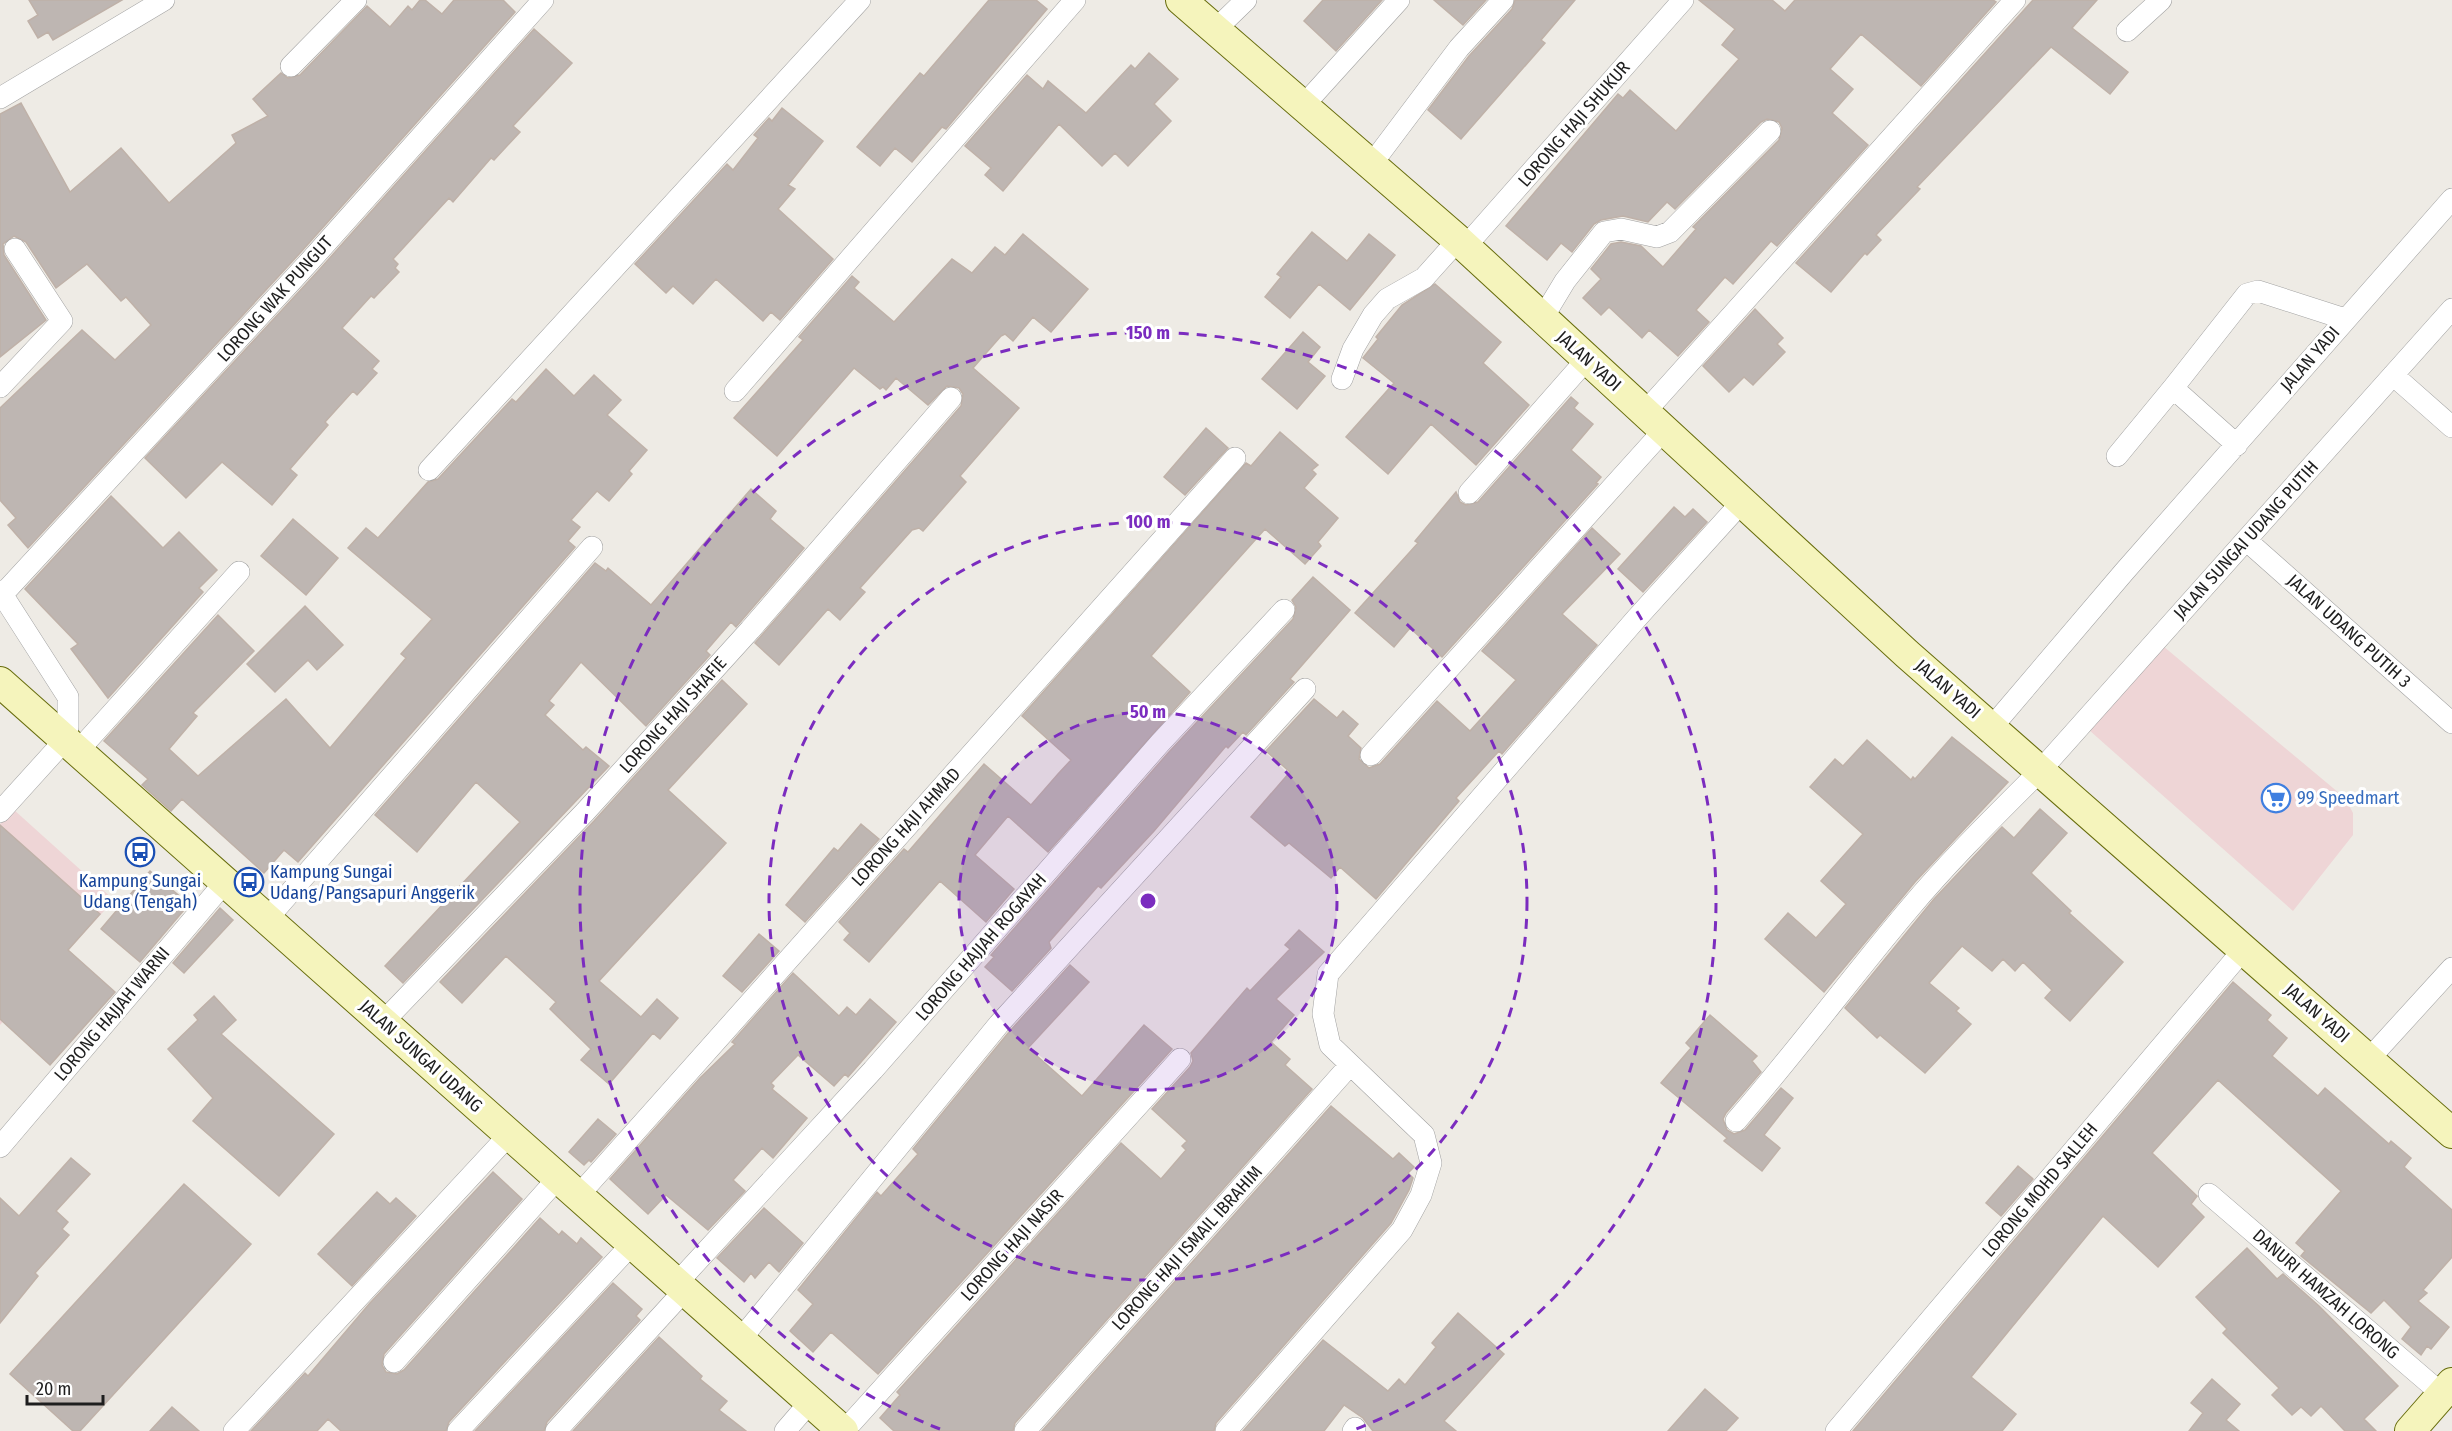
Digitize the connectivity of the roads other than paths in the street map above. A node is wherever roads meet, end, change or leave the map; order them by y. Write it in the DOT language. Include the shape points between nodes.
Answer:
graph roads {
  1 [pos="164,0"];
  2 [pos="356,0"];
  3 [pos="543,0"];
  4 [pos="860,0"];
  5 [pos="1076,0"];
  6 [pos="1181,0"];
  7 [pos="1246,0"];
  8 [pos="1399,0"];
  9 [pos="1503,0"];
  10 [pos="1683,0"];
  11 [pos="2015,0"];
  12 [pos="2161,0"];
  13 [pos="1215,30"];
  14 [pos="2127,31"];
  15 [pos="291,66"];
  16 [pos="0,98"];
  17 [pos="1303,106"];
  18 [pos="1770,131"];
  19 [pos="1371,165"];
  20 [pos="2452,199"];
  21 [pos="1461,244"];
  22 [pos="15,249"];
  23 [pos="2452,309"];
  24 [pos="1542,319"];
  25 [pos="2345,319"];
  26 [pos="1587,359"];
  27 [pos="2393,375"];
  28 [pos="1342,379"];
  29 [pos="0,387"];
  30 [pos="2173,388"];
  31 [pos="735,391"];
  32 [pos="951,398"];
  33 [pos="1655,421"];
  34 [pos="2452,428"];
  35 [pos="2237,445"];
  36 [pos="2117,456"];
  37 [pos="1235,458"];
  38 [pos="429,470"];
  39 [pos="1469,493"];
  40 [pos="1741,503"];
  41 [pos="2246,540"];
  42 [pos="592,548"];
  43 [pos="239,572"];
  44 [pos="1,593"];
  45 [pos="1284,610"];
  46 [pos="0,682"];
  47 [pos="1305,689"];
  48 [pos="2452,723"];
  49 [pos="1992,727"];
  50 [pos="72,745"];
  51 [pos="1371,754"];
  52 [pos="2040,771"];
  53 [pos="0,812"];
  54 [pos="225,882"];
  55 [pos="267,919"];
  56 [pos="2244,949"];
  57 [pos="2452,968"];
  58 [pos="383,1022"];
  59 [pos="1180,1059"];
  60 [pos="2369,1059"];
  61 [pos="1350,1065"];
  62 [pos="1736,1121"];
  63 [pos="2452,1133"];
  64 [pos="509,1135"];
  65 [pos="0,1147"];
  66 [pos="568,1187"];
  67 [pos="2209,1194"];
  68 [pos="632,1244"];
  69 [pos="680,1287"];
  70 [pos="740,1340"];
  71 [pos="394,1362"];
  72 [pos="2447,1388"];
  73 [pos="810,1402"];
  74 [pos="234,1431"];
  75 [pos="458,1431"];
  76 [pos="556,1431"];
  77 [pos="785,1431"];
  78 [pos="843,1431"];
  79 [pos="1025,1431"];
  80 [pos="1226,1431"];
  81 [pos="1836,1431"];
  82 [pos="2410,1431"];
  1 -- 16 [label="street"];
  2 -- 15 [label="street"];
  3 -- 44 [label="street, LORONG WAK PUNGUT" via="310,261"];
  4 -- 38 [label="street"];
  5 -- 31 [label="street"];
  6 -- 13 [label="street, JALAN YADI"];
  7 -- 13 [label="street"];
  8 -- 17 [label="street"];
  9 -- 19 [label="street" via="1459,48"];
  10 -- 21 [label="street, LORONG HAJI SHUKUR"];
  11 -- 33 [label="street"];
  12 -- 14 [label="street"];
  13 -- 17 [label="street, JALAN YADI"];
  17 -- 19 [label="street, JALAN YADI"];
  18 -- 24 [label="street" via="1670,232 1657,237 1616,229 1599,236"];
  19 -- 21 [label="street, JALAN YADI"];
  20 -- 25 [label="street, JALAN YADI"];
  21 -- 24 [label="street, JALAN YADI"];
  21 -- 28 [label="street, LORONG HAJI SHUKUR" via="1424,278 1387,299 1353,349"];
  22 -- 29 [label="street" via="62,321"];
  23 -- 27 [label="street, JALAN SUNGAI UDANG PUTIH"];
  24 -- 26 [label="street, JALAN YADI"];
  25 -- 30 [label="street" via="2258,291 2247,294"];
  25 -- 35 [label="street, JALAN YADI"];
  26 -- 33 [label="street, JALAN YADI"];
  26 -- 39 [label="street"];
  27 -- 34 [label="street"];
  27 -- 41 [label="street, JALAN SUNGAI UDANG PUTIH"];
  30 -- 35 [label="street"];
  30 -- 36 [label="street"];
  32 -- 58 [label="street, LORONG HAJI SHAFIE" via="593,804"];
  33 -- 40 [label="street, JALAN YADI"];
  33 -- 51 [label="street"];
  35 -- 49 [label="street, JALAN YADI"];
  37 -- 66 [label="street, LORONG HAJI AHMAD"];
  40 -- 49 [label="street, JALAN YADI"];
  40 -- 61 [label="street" via="1328,974 1323,1014 1330,1045"];
  41 -- 48 [label="street, JALAN UDANG PUTIH 3"];
  41 -- 52 [label="street, JALAN SUNGAI UDANG PUTIH"];
  42 -- 55 [label="street"];
  43 -- 50 [label="street"];
  44 -- 50 [label="street" via="68,697"];
  45 -- 69 [label="street, LORONG HAJJAH ROGAYAH" via="1160,743"];
  46 -- 50 [label="street, JALAN SUNGAI UDANG"];
  47 -- 70 [label="street" via="999,1024"];
  49 -- 52 [label="street, JALAN YADI"];
  50 -- 53 [label="street"];
  50 -- 54 [label="street, JALAN SUNGAI UDANG"];
  52 -- 56 [label="street, JALAN YADI"];
  52 -- 62 [label="street, JALAN SUNGAI UDANG PUTIH" via="1909,909"];
  54 -- 55 [label="street, JALAN SUNGAI UDANG"];
  54 -- 65 [label="street, LORONG HAJJAH WARNI"];
  55 -- 58 [label="street, JALAN SUNGAI UDANG"];
  56 -- 60 [label="street, JALAN YADI"];
  56 -- 81 [label="street, LORONG MOHD SALLEH"];
  57 -- 60 [label="street"];
  58 -- 64 [label="street, JALAN SUNGAI UDANG"];
  59 -- 78 [label="street, LORONG HAJI NASIR"];
  60 -- 63 [label="street, JALAN YADI"];
  61 -- 79 [label="street, LORONG HAJI ISMAIL IBRAHIM"];
  61 -- 80 [label="street" via="1424,1135 1431,1163 1421,1195 1402,1230"];
  64 -- 66 [label="street, JALAN SUNGAI UDANG"];
  64 -- 74 [label="street"];
  66 -- 68 [label="street, JALAN SUNGAI UDANG"];
  66 -- 71 [label="street, LORONG HAJI AHMAD"];
  67 -- 72 [label="street, DANURI HAMZAH LORONG"];
  68 -- 69 [label="street, JALAN SUNGAI UDANG"];
  68 -- 75 [label="street"];
  69 -- 70 [label="street, JALAN SUNGAI UDANG"];
  69 -- 76 [label="street, LORONG HAJJAH ROGAYAH"];
  70 -- 73 [label="street, JALAN SUNGAI UDANG"];
  72 -- 82 [label="street"];
  73 -- 77 [label="street"];
  73 -- 78 [label="street, JALAN SUNGAI UDANG"];
}
